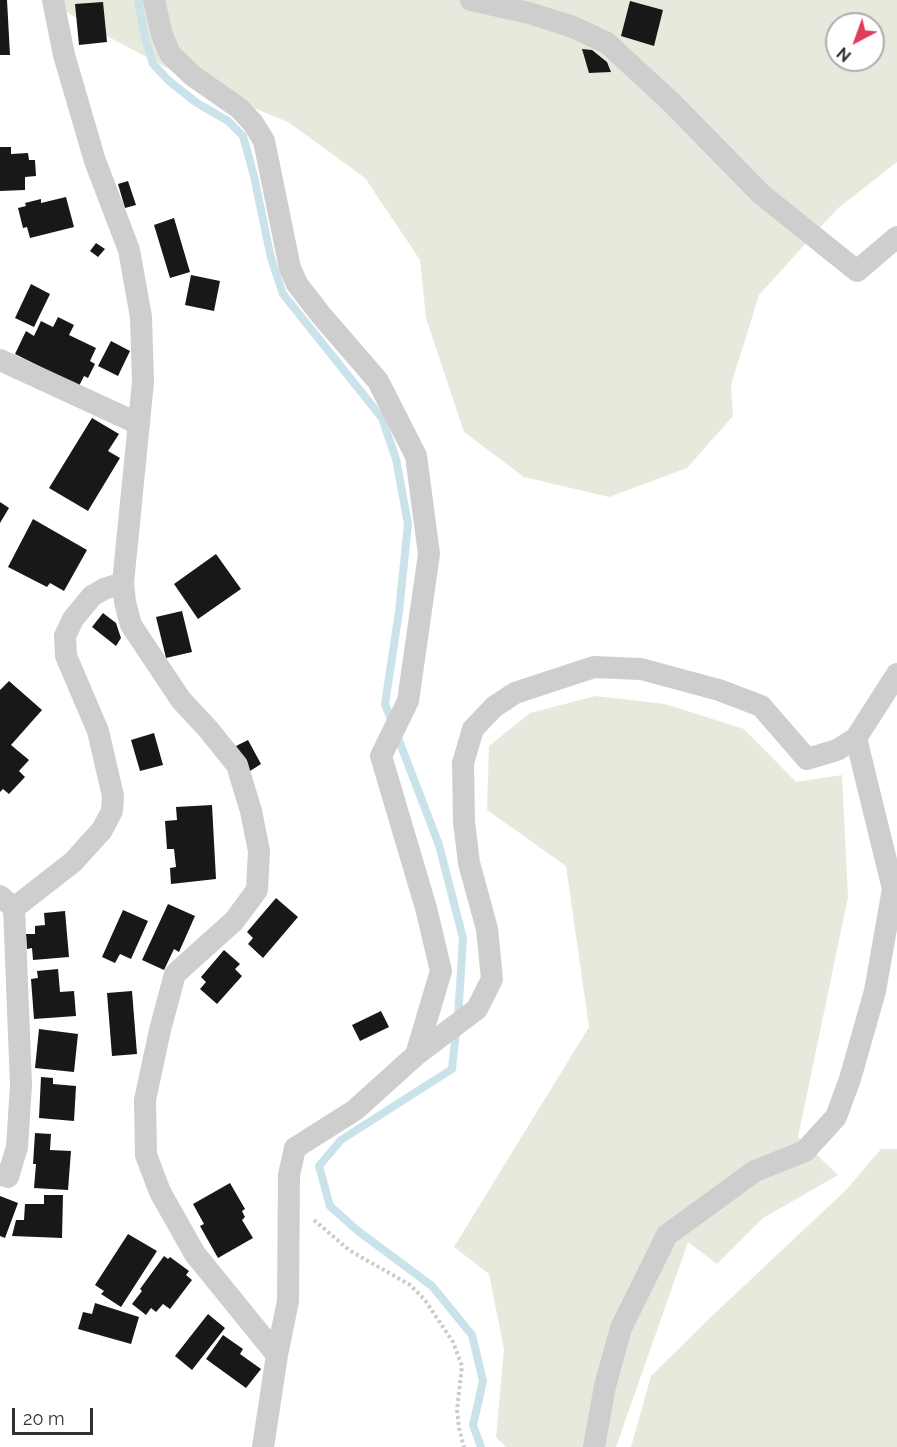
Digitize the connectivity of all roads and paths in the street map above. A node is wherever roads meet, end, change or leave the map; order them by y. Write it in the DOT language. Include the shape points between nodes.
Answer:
graph roads {
  1 [pos="53,0"];
  2 [pos="154,0"];
  3 [pos="471,0"];
  4 [pos="897,237"];
  5 [pos="2,364"];
  6 [pos="139,424"];
  7 [pos="123,583"];
  8 [pos="897,674"];
  9 [pos="856,738"];
  10 [pos="7,902"];
  11 [pos="416,1055"];
  12 [pos="0,1174"];
  13 [pos="290,1201"];
  14 [pos="277,1355"];
  15 [pos="263,1447"];
  16 [pos="464,1447"];
  17 [pos="594,1447"];
  1 -- 6 [label="street" via="64,55 95,161 129,250 141,317 143,382"];
  2 -- 11 [label="street" via="170,54 193,76 239,108 264,141 290,268 297,284 378,381 416,456 429,554 408,701 381,756 441,971"];
  3 -- 4 [label="street" via="551,20 606,42 761,194 857,271"];
  5 -- 6 [label="street"];
  6 -- 7 [label="street"];
  7 -- 10 [label="street" via="92,596 65,636 66,656 98,731 113,796 112,811 102,830 73,862"];
  7 -- 14 [label="street" via="131,625 181,700 237,765 259,851 257,890 234,921 175,974 145,1100 146,1155 160,1192 195,1254"];
  8 -- 9 [label="street"];
  9 -- 11 [label="street" via="837,750 807,759 761,706 641,669 594,667 515,693 494,707 473,729 463,763 469,863 487,929 492,979 477,1009"];
  9 -- 17 [label="street" via="893,889 875,991 836,1117 805,1151 756,1171 667,1235 621,1328"];
  10 -- 12 [label="street" via="21,1085 17,1147 8,1177"];
  11 -- 13 [label="street" via="355,1110 295,1148 289,1175"];
  13 -- 14 [label="street" via="288,1301"];
  13 -- 16 [label="path" via="349,1250 410,1285 425,1300 453,1342 462,1366 457,1410"];
  14 -- 15 [label="street"];
}
